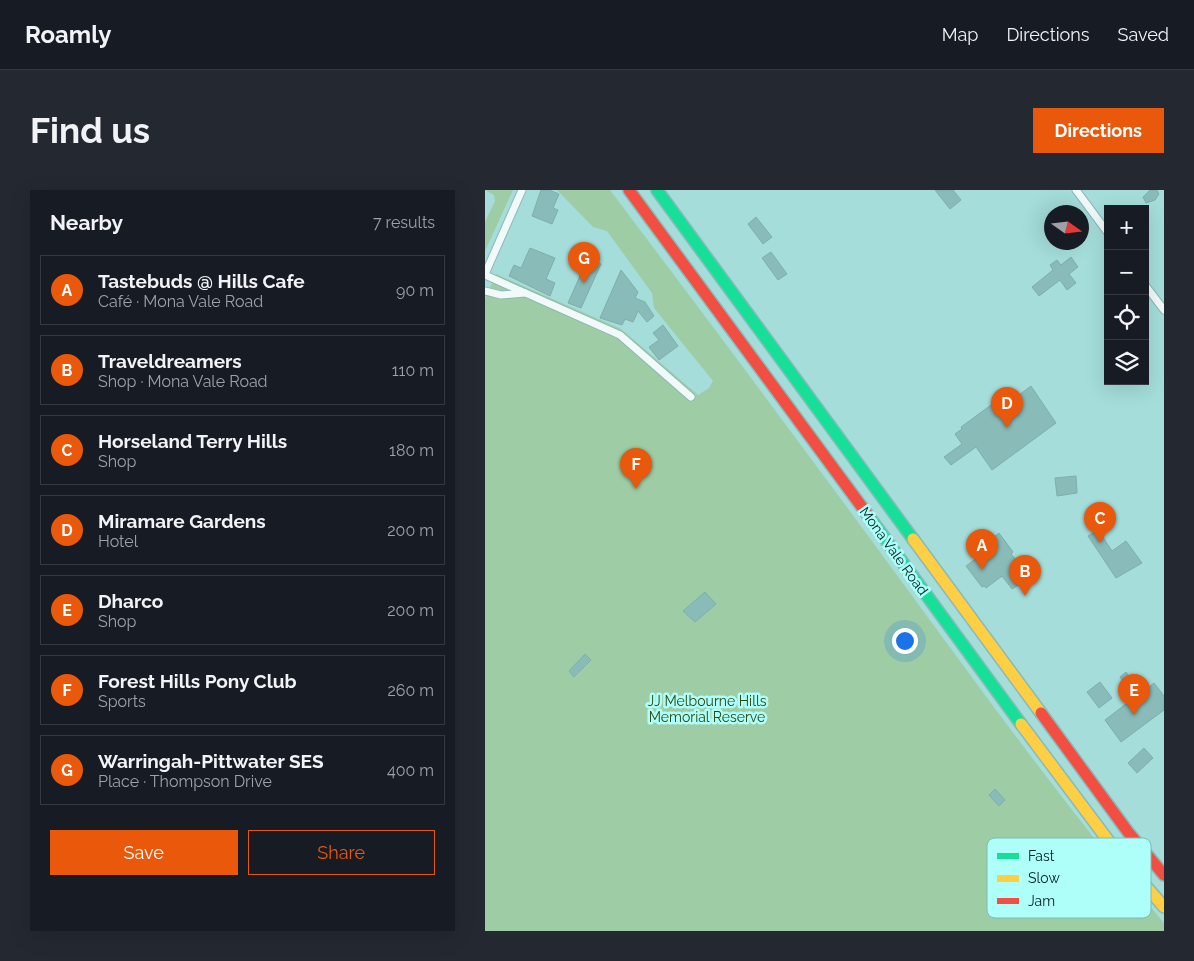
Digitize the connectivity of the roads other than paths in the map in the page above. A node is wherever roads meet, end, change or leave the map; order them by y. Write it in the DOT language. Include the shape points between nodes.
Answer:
graph roads {
  1 [pos="522,190"];
  2 [pos="629,190"];
  3 [pos="657,190"];
  4 [pos="1076,190"];
  5 [pos="1104,228"];
  6 [pos="485,275"];
  7 [pos="1149,290"];
  8 [pos="485,291"];
  9 [pos="525,293"];
  10 [pos="1164,310"];
  11 [pos="691,397"];
  12 [pos="1106,838"];
  13 [pos="1134,838"];
  14 [pos="1151,859"];
  15 [pos="1164,875"];
  16 [pos="1151,892"];
  17 [pos="1164,907"];
  1 -- 6 [label="street"];
  2 -- 12 [label="highway, Mona Vale Road"];
  3 -- 13 [label="highway, Mona Vale Road"];
  4 -- 5 [label="street"];
  6 -- 9 [label="street"];
  7 -- 10 [label="street"];
  8 -- 9 [label="street" via="501,295"];
  9 -- 11 [label="street" via="620,335"];
  14 -- 15 [label="highway, Mona Vale Road"];
  16 -- 17 [label="highway, Mona Vale Road"];
}
